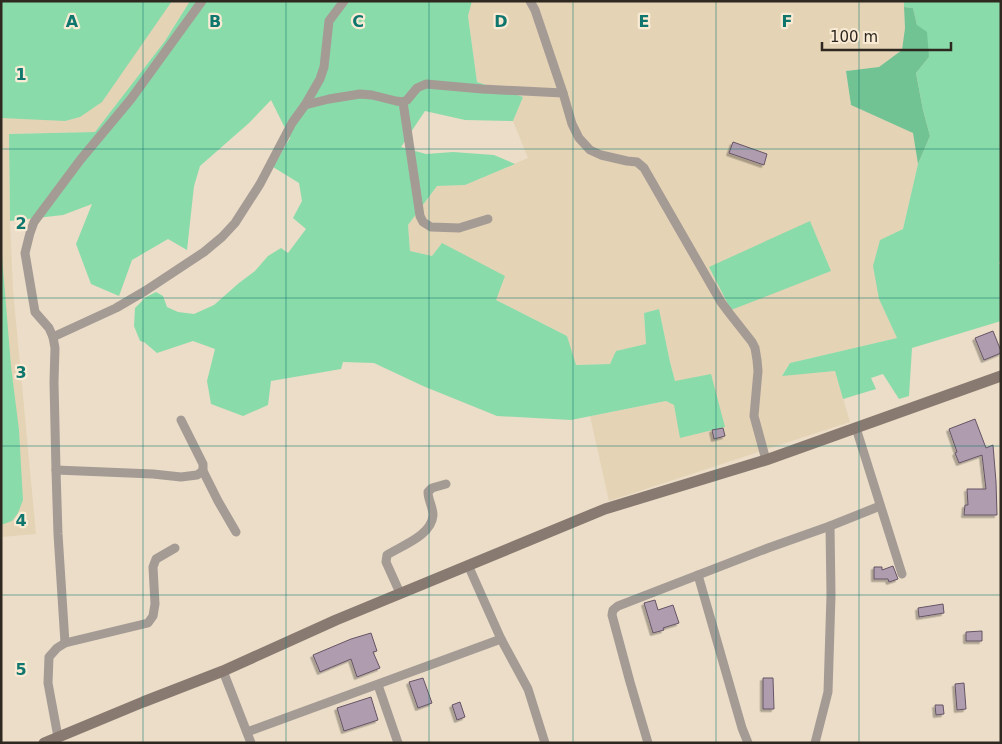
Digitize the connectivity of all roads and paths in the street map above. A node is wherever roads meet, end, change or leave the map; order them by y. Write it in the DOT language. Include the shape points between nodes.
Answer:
graph roads {
  1 [pos="202,1"];
  2 [pos="344,1"];
  3 [pos="530,1"];
  4 [pos="563,93"];
  5 [pos="403,102"];
  6 [pos="305,105"];
  7 [pos="488,219"];
  8 [pos="53,337"];
  9 [pos="1001,376"];
  10 [pos="181,420"];
  11 [pos="856,428"];
  12 [pos="766,460"];
  13 [pos="56,470"];
  14 [pos="202,471"];
  15 [pos="446,484"];
  16 [pos="880,506"];
  17 [pos="830,526"];
  18 [pos="236,532"];
  19 [pos="175,548"];
  20 [pos="468,565"];
  21 [pos="902,574"];
  22 [pos="698,576"];
  23 [pos="400,593"];
  24 [pos="501,639"];
  25 [pos="65,643"];
  26 [pos="223,672"];
  27 [pos="378,685"];
  28 [pos="247,732"];
  29 [pos="51,740"];
  30 [pos="251,743"];
  31 [pos="398,743"];
  32 [pos="545,743"];
  33 [pos="648,743"];
  34 [pos="748,743"];
  35 [pos="815,743"];
  1 -- 8 [label="street" via="34,222 25,253 35,312"];
  2 -- 6 [label="street" via="329,20 324,67"];
  3 -- 4 [label="street"];
  4 -- 5 [label="street" via="426,84"];
  4 -- 12 [label="street" via="576,134 590,150 637,162 644,168 722,302 752,342 758,370 754,416"];
  5 -- 6 [label="street" via="360,94"];
  5 -- 7 [label="street" via="416,196 423,222 431,227 459,228"];
  6 -- 8 [label="street" via="260,184 222,237 145,291"];
  8 -- 13 [label="street"];
  9 -- 11 [label="street"];
  10 -- 14 [label="street" via="203,464"];
  11 -- 12 [label="street"];
  11 -- 16 [label="street"];
  12 -- 20 [label="street" via="605,508"];
  13 -- 14 [label="street" via="181,477"];
  13 -- 25 [label="street"];
  14 -- 18 [label="street"];
  15 -- 23 [label="street" via="428,492 433,515 429,528 387,555 386,562"];
  16 -- 17 [label="street"];
  16 -- 21 [label="street"];
  17 -- 22 [label="street"];
  17 -- 35 [label="street" via="828,692"];
  19 -- 25 [label="street" via="156,559 153,567 155,604 148,623"];
  20 -- 23 [label="street"];
  20 -- 24 [label="street"];
  22 -- 33 [label="street" via="618,606 612,615"];
  22 -- 34 [label="street"];
  23 -- 26 [label="street"];
  24 -- 27 [label="street"];
  24 -- 32 [label="street" via="528,690"];
  25 -- 29 [label="street" via="49,657"];
  26 -- 28 [label="street"];
  26 -- 29 [label="street"];
  27 -- 28 [label="street"];
  27 -- 31 [label="street"];
  28 -- 30 [label="street"];
}
